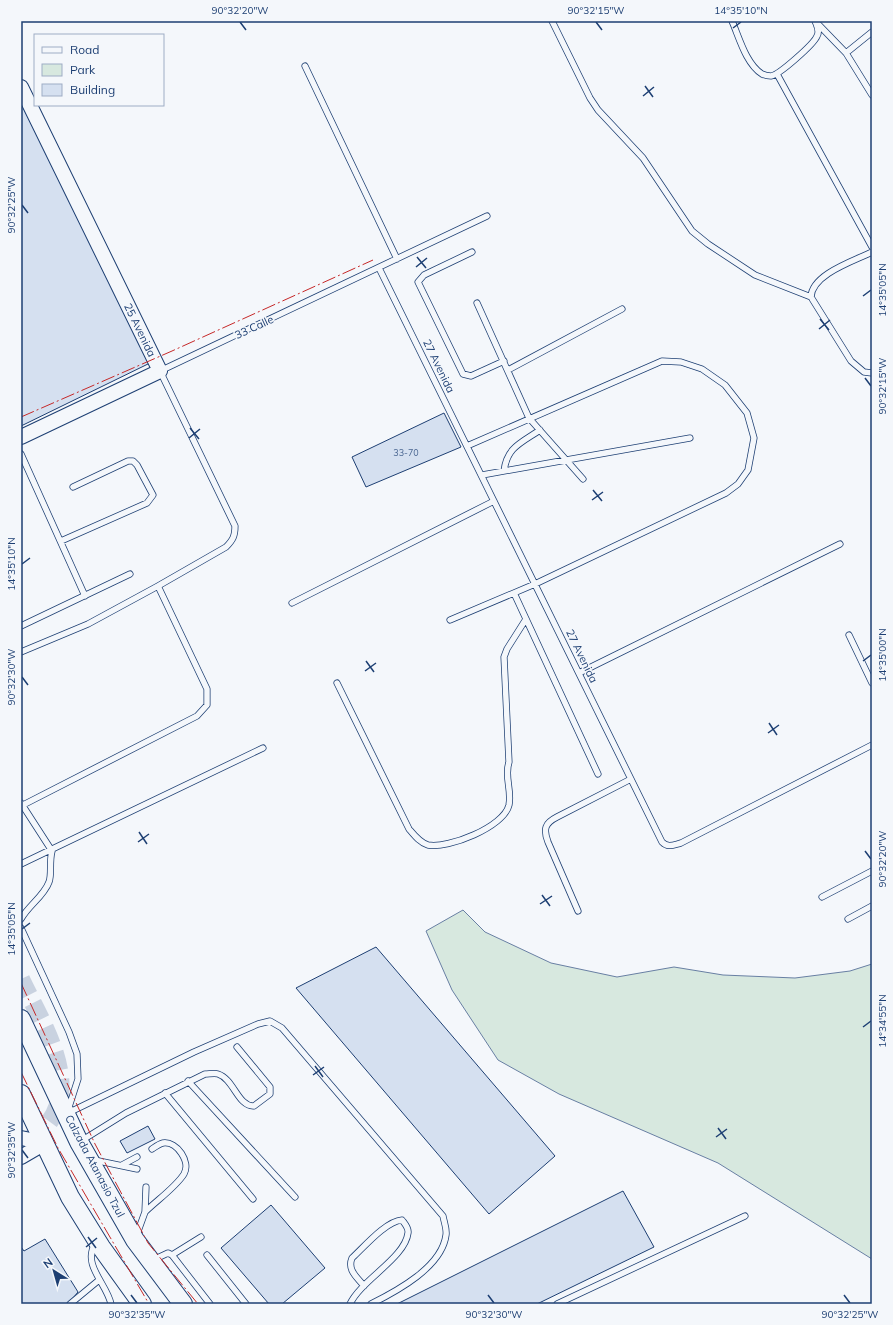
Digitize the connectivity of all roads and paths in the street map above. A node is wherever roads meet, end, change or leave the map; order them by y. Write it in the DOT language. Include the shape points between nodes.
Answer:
graph roads {
  1 [pos="552,21"];
  2 [pos="732,21"];
  3 [pos="815,21"];
  4 [pos="872,32"];
  5 [pos="846,53"];
  6 [pos="305,66"];
  7 [pos="777,74"];
  8 [pos="21,87"];
  9 [pos="872,95"];
  10 [pos="487,216"];
  11 [pos="872,247"];
  12 [pos="472,252"];
  13 [pos="872,252"];
  14 [pos="397,259"];
  15 [pos="379,268"];
  16 [pos="811,297"];
  17 [pos="477,303"];
  18 [pos="622,309"];
  19 [pos="504,361"];
  20 [pos="508,370"];
  21 [pos="160,371"];
  22 [pos="872,373"];
  23 [pos="529,418"];
  24 [pos="540,430"];
  25 [pos="21,438"];
  26 [pos="690,438"];
  27 [pos="467,446"];
  28 [pos="21,454"];
  29 [pos="566,460"];
  30 [pos="504,471"];
  31 [pos="482,475"];
  32 [pos="583,479"];
  33 [pos="74,487"];
  34 [pos="494,501"];
  35 [pos="61,541"];
  36 [pos="840,544"];
  37 [pos="130,574"];
  38 [pos="535,584"];
  39 [pos="158,586"];
  40 [pos="514,593"];
  41 [pos="85,596"];
  42 [pos="292,603"];
  43 [pos="526,619"];
  44 [pos="450,620"];
  45 [pos="21,626"];
  46 [pos="849,635"];
  47 [pos="21,652"];
  48 [pos="579,673"];
  49 [pos="337,683"];
  50 [pos="872,683"];
  51 [pos="872,745"];
  52 [pos="263,748"];
  53 [pos="598,774"];
  54 [pos="631,779"];
  55 [pos="22,804"];
  56 [pos="52,851"];
  57 [pos="21,864"];
  58 [pos="872,871"];
  59 [pos="822,897"];
  60 [pos="872,906"];
  61 [pos="578,911"];
  62 [pos="21,919"];
  63 [pos="848,919"];
  64 [pos="21,928"];
  65 [pos="21,1020"];
  66 [pos="237,1047"];
  67 [pos="188,1081"];
  68 [pos="165,1093"];
  69 [pos="21,1094"];
  70 [pos="66,1114"];
  71 [pos="21,1138"];
  72 [pos="79,1142"];
  73 [pos="45,1144"];
  74 [pos="152,1149"];
  75 [pos="21,1157"];
  76 [pos="137,1157"];
  77 [pos="90,1159"];
  78 [pos="122,1165"];
  79 [pos="137,1169"];
  80 [pos="146,1187"];
  81 [pos="295,1198"];
  82 [pos="253,1199"];
  83 [pos="145,1212"];
  84 [pos="745,1216"];
  85 [pos="200,1237"];
  86 [pos="97,1240"];
  87 [pos="135,1240"];
  88 [pos="172,1255"];
  89 [pos="207,1256"];
  90 [pos="151,1262"];
  91 [pos="99,1280"];
  92 [pos="364,1286"];
  93 [pos="111,1301"];
  94 [pos="70,1304"];
  95 [pos="115,1304"];
  96 [pos="142,1304"];
  97 [pos="183,1304"];
  98 [pos="210,1304"];
  99 [pos="246,1304"];
  100 [pos="350,1304"];
  101 [pos="371,1304"];
  102 [pos="557,1304"];
  1 -- 16 [label="lane" via="590,98 643,158 692,231 756,275"];
  2 -- 7 [label="lane" via="755,68 763,74"];
  3 -- 5 [label="lane"];
  3 -- 7 [label="lane" via="818,35 814,41"];
  4 -- 5 [label="lane"];
  5 -- 9 [label="lane"];
  6 -- 14 [label="lane"];
  7 -- 11 [label="lane"];
  8 -- 21 [label="street, 25 Avenida"];
  10 -- 14 [label="lane, 33 Calle"];
  12 -- 19 [label="lane" via="424,275 418,280 418,284 463,374 471,376"];
  13 -- 16 [label="lane" via="828,274 816,283"];
  14 -- 15 [label="lane, 33 Calle"];
  15 -- 21 [label="lane, 33 Calle"];
  15 -- 27 [label="lane, 27 Avenida"];
  16 -- 22 [label="lane" via="851,361 864,372"];
  17 -- 19 [label="lane"];
  18 -- 20 [label="lane"];
  19 -- 20 [label="lane"];
  20 -- 23 [label="lane"];
  21 -- 25 [label="street, 33 Calle"];
  21 -- 39 [label="lane, 25 Avenida" via="235,526 233,539 226,547"];
  23 -- 24 [label="lane"];
  23 -- 27 [label="lane"];
  23 -- 38 [label="lane" via="662,360 681,362 702,369 725,385 747,412 754,438 748,470 738,484 726,493"];
  24 -- 29 [label="lane"];
  24 -- 30 [label="lane" via="510,451"];
  26 -- 29 [label="lane"];
  27 -- 31 [label="lane, 27 Avenida"];
  28 -- 35 [label="lane"];
  29 -- 30 [label="lane"];
  29 -- 32 [label="lane"];
  30 -- 31 [label="lane"];
  31 -- 34 [label="lane, 27 Avenida"];
  33 -- 35 [label="lane" via="128,461 133,461 138,465 153,495 147,503"];
  34 -- 38 [label="lane, 27 Avenida"];
  34 -- 42 [label="lane"];
  35 -- 41 [label="lane"];
  36 -- 48 [label="lane"];
  37 -- 41 [label="lane"];
  38 -- 40 [label="lane"];
  38 -- 48 [label="lane, 27 Avenida"];
  39 -- 47 [label="lane, 25 Avenida" via="88,624"];
  39 -- 55 [label="lane" via="207,689 207,705 197,716"];
  40 -- 43 [label="lane"];
  40 -- 44 [label="lane"];
  41 -- 45 [label="lane"];
  43 -- 49 [label="lane" via="504,657 509,805 499,820 465,839 441,846 426,845 409,830"];
  43 -- 53 [label="lane"];
  46 -- 50 [label="lane"];
  48 -- 54 [label="lane, 27 Avenida"];
  51 -- 54 [label="lane, 27 Avenida" via="681,843 669,846 662,842"];
  52 -- 56 [label="lane"];
  54 -- 61 [label="lane" via="546,824 544,831 548,842"];
  55 -- 56 [label="lane"];
  56 -- 57 [label="lane"];
  56 -- 62 [label="lane" via="49,861 50,881"];
  58 -- 59 [label="lane"];
  60 -- 63 [label="lane"];
  64 -- 70 [label="lane" via="77,1054 78,1079"];
  65 -- 70 [label="main road, Calzada Atanasio Tzul"];
  66 -- 67 [label="lane" via="270,1087 270,1094 254,1106 246,1104 228,1081 218,1074 205,1074"];
  67 -- 68 [label="lane"];
  67 -- 81 [label="lane"];
  68 -- 72 [label="lane"];
  68 -- 82 [label="lane"];
  69 -- 73 [label="main road"];
  70 -- 72 [label="main road, Calzada Atanasio Tzul"];
  70 -- 101 [label="lane" via="258,1024 270,1021 282,1028 443,1216 446,1234 442,1248 431,1264 400,1290"];
  71 -- 73 [label="street"];
  72 -- 77 [label="main road, Calzada Atanasio Tzul"];
  73 -- 75 [label="street"];
  73 -- 86 [label="main road" via="70,1197"];
  74 -- 83 [label="lane" via="164,1143 175,1146 181,1153 186,1169 179,1180"];
  76 -- 78 [label="lane"];
  77 -- 78 [label="lane"];
  77 -- 87 [label="main road, Calzada Atanasio Tzul"];
  78 -- 79 [label="lane"];
  80 -- 83 [label="lane"];
  83 -- 87 [label="lane"];
  84 -- 102 [label="lane"];
  85 -- 88 [label="lane"];
  86 -- 91 [label="lane" via="91,1251 93,1266"];
  86 -- 96 [label="main road"];
  87 -- 90 [label="main road, Calzada Atanasio Tzul"];
  88 -- 90 [label="lane" via="163,1254"];
  88 -- 98 [label="lane"];
  89 -- 99 [label="lane"];
  90 -- 97 [label="main road, Calzada Atanasio Tzul"];
  91 -- 93 [label="lane"];
  91 -- 94 [label="lane"];
  92 -- 92 [label="lane" via="405,1243 407,1225 402,1220 395,1220 352,1258 350,1269"];
  92 -- 100 [label="lane"];
  93 -- 95 [label="lane"];
}
